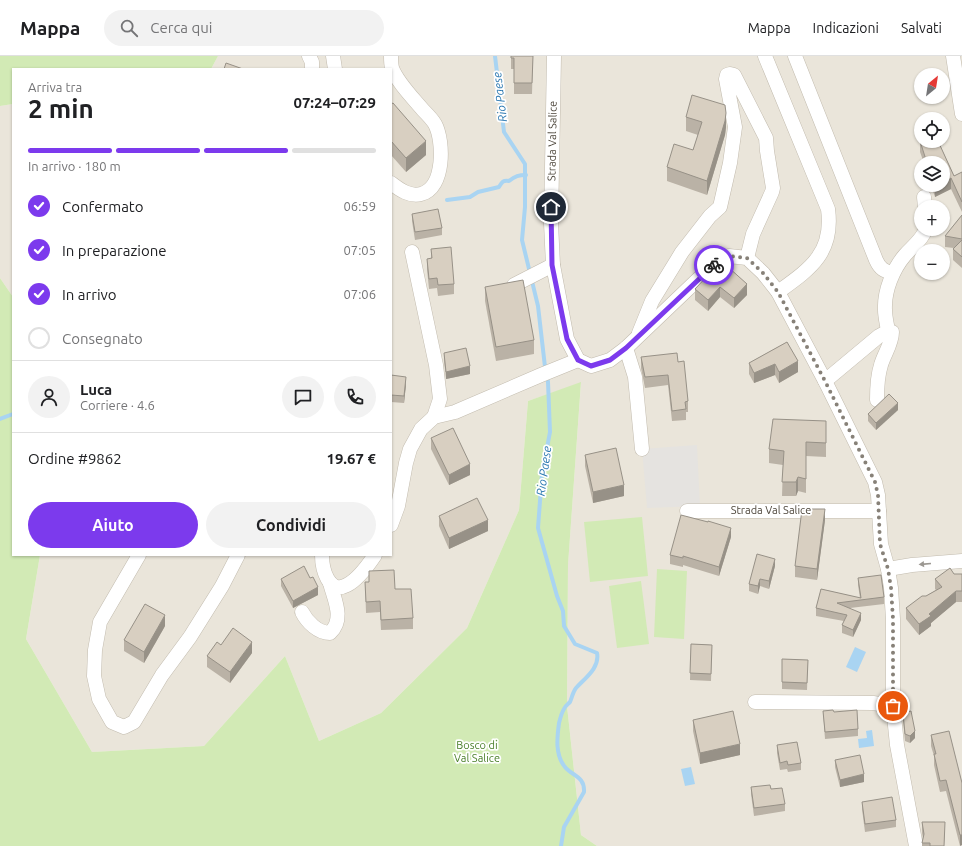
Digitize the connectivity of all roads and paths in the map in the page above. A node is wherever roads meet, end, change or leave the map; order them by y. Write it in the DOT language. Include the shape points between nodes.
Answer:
graph roads {
  1 [pos="309,56"];
  2 [pos="333,56"];
  3 [pos="391,56"];
  4 [pos="554,56"];
  5 [pos="765,56"];
  6 [pos="795,56"];
  7 [pos="956,62"];
  8 [pos="312,68"];
  9 [pos="335,68"];
  10 [pos="392,68"];
  11 [pos="392,68"];
  12 [pos="962,114"];
  13 [pos="392,184"];
  14 [pos="923,236"];
  15 [pos="412,252"];
  16 [pos="747,258"];
  17 [pos="552,265"];
  18 [pos="894,274"];
  19 [pos="524,279"];
  20 [pos="778,292"];
  21 [pos="888,331"];
  22 [pos="638,337"];
  23 [pos="626,348"];
  24 [pos="578,360"];
  25 [pos="825,381"];
  26 [pos="877,400"];
  27 [pos="434,417"];
  28 [pos="642,449"];
  29 [pos="687,511"];
  30 [pos="879,511"];
  31 [pos="392,523"];
  32 [pos="138,556"];
  33 [pos="237,556"];
  34 [pos="322,556"];
  35 [pos="374,556"];
  36 [pos="962,561"];
  37 [pos="888,569"];
  38 [pos="330,583"];
  39 [pos="302,612"];
  40 [pos="755,702"];
  41 [pos="893,706"];
  42 [pos="916,846"];
  1 -- 8 [label="street"];
  2 -- 9 [label="street"];
  3 -- 10 [label="street"];
  4 -- 17 [label="street, Strada Val Salice" via="550,223"];
  5 -- 20 [label="street" via="828,209 829,220 828,237 823,251 805,273"];
  6 -- 18 [label="street" via="876,260 884,270"];
  7 -- 12 [label="street"];
  11 -- 13 [label="street" via="434,123 440,146 438,178 432,189 417,195 409,194"];
  14 -- 18 [label="street" via="904,257"];
  15 -- 27 [label="street" via="436,365 440,399"];
  16 -- 20 [label="street"];
  16 -- 22 [label="street" via="728,256 713,265"];
  16 -- 22 [label="street" via="753,234 773,188 766,138 734,75 730,74 726,79 735,127 720,207 682,252 652,301"];
  17 -- 19 [label="street"];
  17 -- 24 [label="street, Strada Val Salice" via="567,339"];
  18 -- 21 [label="street" via="886,293"];
  20 -- 25 [label="street"];
  21 -- 25 [label="street"];
  21 -- 26 [label="street" via="892,332 892,338 878,375"];
  22 -- 23 [label="street"];
  23 -- 24 [label="street" via="610,360 591,366"];
  23 -- 28 [label="street" via="635,377"];
  24 -- 27 [label="street" via="455,412"];
  25 -- 30 [label="street" via="875,482"];
  27 -- 31 [label="street" via="421,429 410,449"];
  29 -- 30 [label="street, Strada Val Salice"];
  30 -- 37 [label="street" via="880,544"];
  32 -- 33 [label="street" via="100,622 95,650 94,676 99,699 112,722 124,727 134,722 162,675 222,586"];
  34 -- 38 [label="street" via="323,569"];
  35 -- 38 [label="street" via="346,586 340,587"];
  36 -- 37 [label="street, one-way"];
  37 -- 41 [label="street" via="893,619"];
  38 -- 39 [label="street" via="338,614 333,630 330,633 321,631 308,622"];
  40 -- 41 [label="street" via="873,703"];
  41 -- 42 [label="street" via="897,745"];
}
